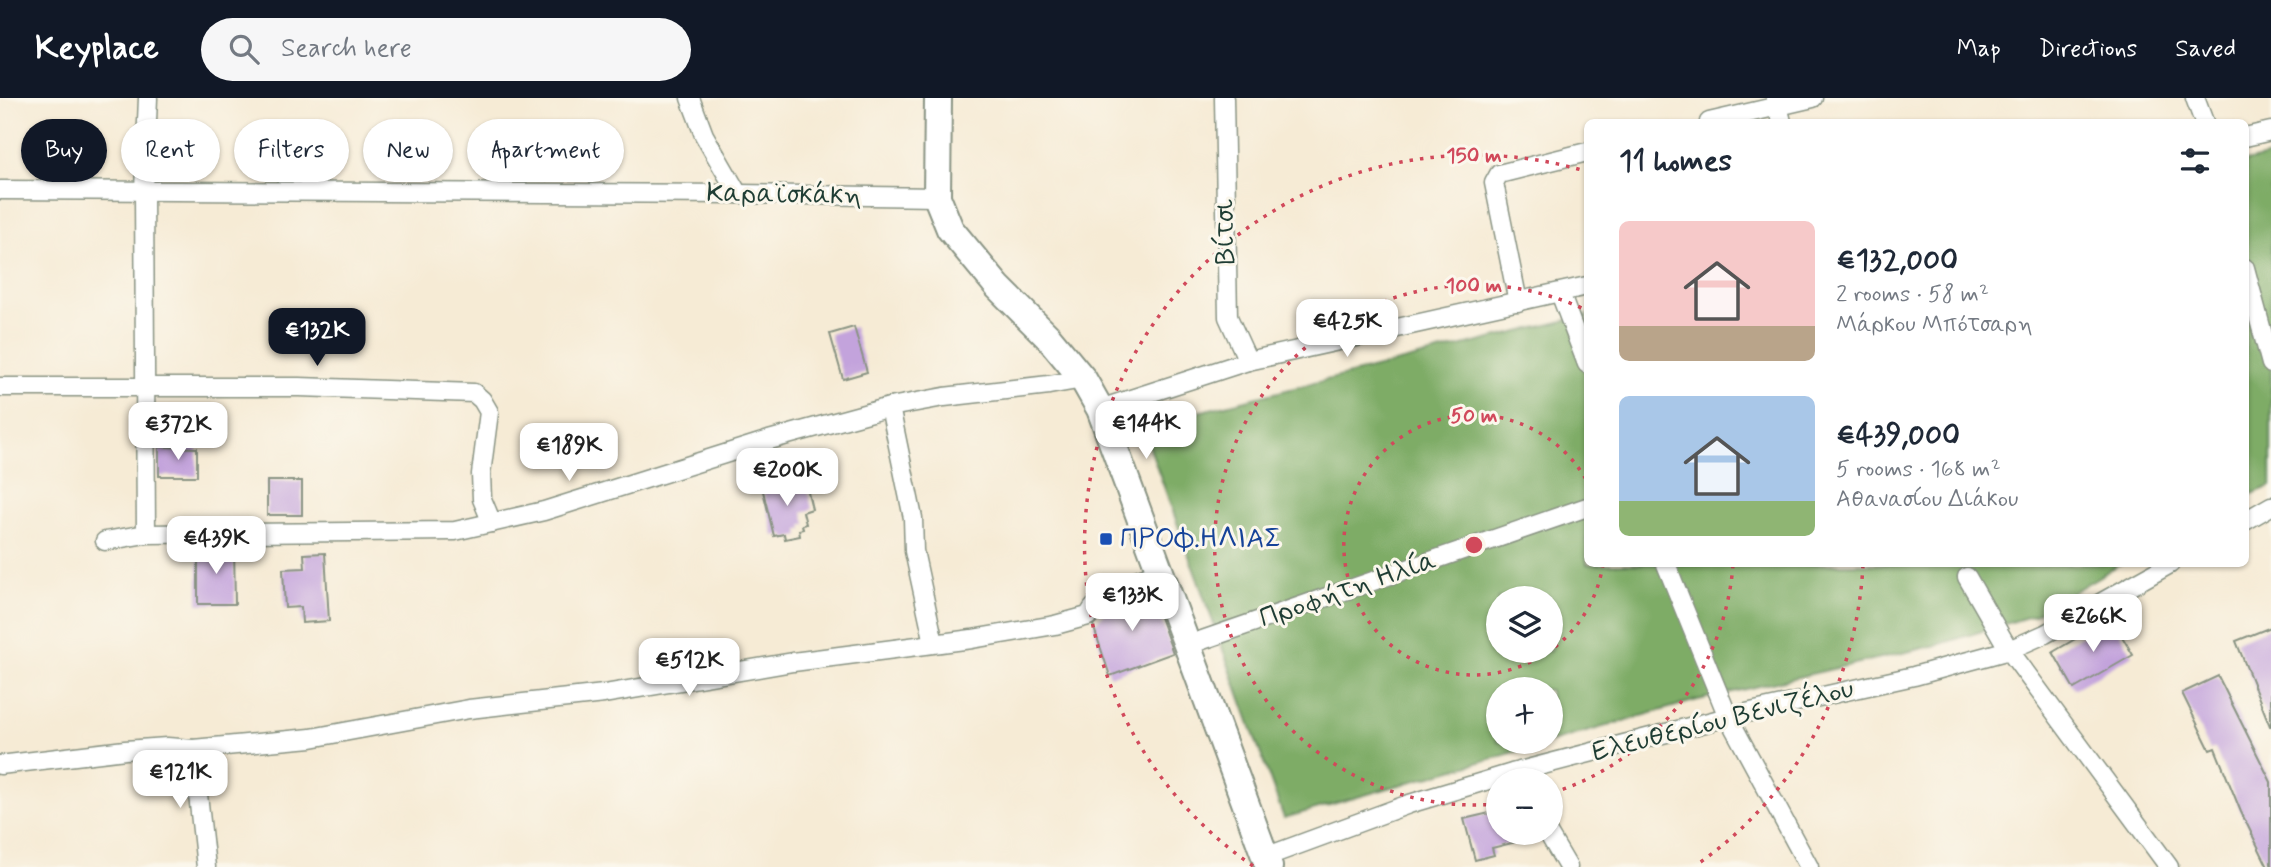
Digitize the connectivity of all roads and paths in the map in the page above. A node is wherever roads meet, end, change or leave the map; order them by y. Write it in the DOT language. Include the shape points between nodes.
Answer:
graph roads {
  1 [pos="148,98"];
  2 [pos="690,98"];
  3 [pos="938,98"];
  4 [pos="1224,98"];
  5 [pos="1813,98"];
  6 [pos="2195,98"];
  7 [pos="1779,109"];
  8 [pos="1725,119"];
  9 [pos="2203,119"];
  10 [pos="2271,131"];
  11 [pos="2249,136"];
  12 [pos="1584,153"];
  13 [pos="0,190"];
  14 [pos="144,191"];
  15 [pos="738,194"];
  16 [pos="937,197"];
  17 [pos="2249,283"];
  18 [pos="1584,287"];
  19 [pos="1560,293"];
  20 [pos="1518,302"];
  21 [pos="1584,356"];
  22 [pos="1248,361"];
  23 [pos="2271,364"];
  24 [pos="1083,379"];
  25 [pos="0,387"];
  26 [pos="145,387"];
  27 [pos="890,407"];
  28 [pos="1100,409"];
  29 [pos="2271,506"];
  30 [pos="1584,508"];
  31 [pos="2249,519"];
  32 [pos="492,523"];
  33 [pos="146,534"];
  34 [pos="105,541"];
  35 [pos="1667,567"];
  36 [pos="2165,567"];
  37 [pos="1161,571"];
  38 [pos="1967,577"];
  39 [pos="934,643"];
  40 [pos="1188,645"];
  41 [pos="2009,650"];
  42 [pos="1728,717"];
  43 [pos="193,749"];
  44 [pos="0,765"];
  45 [pos="1546,768"];
  46 [pos="1486,784"];
  47 [pos="1555,845"];
  48 [pos="1267,862"];
  49 [pos="206,867"];
  50 [pos="1568,867"];
  51 [pos="1809,867"];
  52 [pos="2169,867"];
  1 -- 14 [label="street"];
  2 -- 15 [label="street" via="704,135"];
  3 -- 16 [label="street"];
  4 -- 22 [label="street, Βίτσι" via="1228,317"];
  5 -- 7 [label="street"];
  6 -- 9 [label="street"];
  7 -- 8 [label="street"];
  10 -- 11 [label="street"];
  12 -- 20 [label="street" via="1499,174 1494,183"];
  13 -- 14 [label="street, Καραϊσκάκη"];
  14 -- 15 [label="street, Καραϊσκάκη"];
  14 -- 26 [label="street"];
  15 -- 16 [label="street, Καραϊσκάκη"];
  16 -- 24 [label="street" via="959,241"];
  17 -- 23 [label="street"];
  18 -- 19 [label="street"];
  19 -- 20 [label="street"];
  19 -- 21 [label="street"];
  20 -- 22 [label="street"];
  22 -- 28 [label="street"];
  24 -- 27 [label="street"];
  24 -- 28 [label="street"];
  25 -- 26 [label="street"];
  26 -- 32 [label="street" via="474,393 489,412 481,474 482,499"];
  26 -- 33 [label="street"];
  27 -- 32 [label="street"];
  27 -- 39 [label="street"];
  28 -- 37 [label="street"];
  29 -- 31 [label="street"];
  30 -- 40 [label="street, Προφήτη Ηλία"];
  32 -- 33 [label="street" via="456,531"];
  33 -- 34 [label="street"];
  35 -- 42 [label="street"];
  36 -- 41 [label="street, Ελευθερίου Βενιζέλου"];
  37 -- 39 [label="street" via="1106,595 1088,617"];
  37 -- 40 [label="street"];
  38 -- 41 [label="street"];
  39 -- 43 [label="street" via="604,694 469,709 311,738"];
  40 -- 48 [label="street"];
  41 -- 42 [label="street, Ελευθερίου Βενιζέλου"];
  41 -- 52 [label="street"];
  42 -- 45 [label="street, Ελευθερίου Βενιζέλου"];
  42 -- 51 [label="street"];
  43 -- 44 [label="street" via="125,750"];
  43 -- 49 [label="street"];
  46 -- 48 [label="street, Ελευθερίου Βενιζέλου" via="1409,804"];
  47 -- 50 [label="street"];
}
